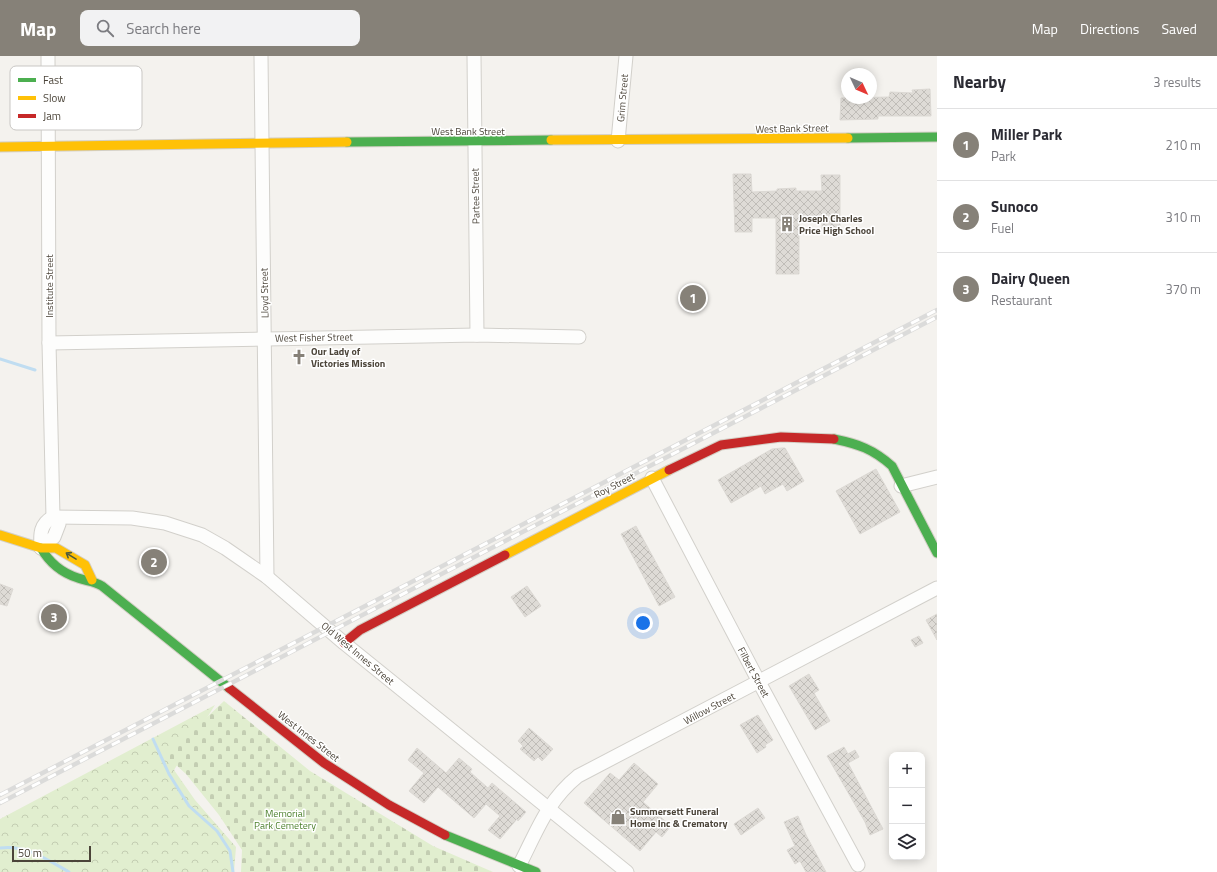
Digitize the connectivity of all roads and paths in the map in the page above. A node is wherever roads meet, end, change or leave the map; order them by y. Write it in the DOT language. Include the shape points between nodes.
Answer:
graph roads {
  1 [pos="48,56"];
  2 [pos="260,56"];
  3 [pos="474,56"];
  4 [pos="626,56"];
  5 [pos="48,66"];
  6 [pos="49,130"];
  7 [pos="937,137"];
  8 [pos="618,141"];
  9 [pos="474,142"];
  10 [pos="260,143"];
  11 [pos="49,146"];
  12 [pos="0,147"];
  13 [pos="477,335"];
  14 [pos="578,337"];
  15 [pos="265,338"];
  16 [pos="49,343"];
  17 [pos="937,477"];
  18 [pos="652,478"];
  19 [pos="901,486"];
  20 [pos="53,516"];
  21 [pos="0,535"];
  22 [pos="41,548"];
  23 [pos="937,553"];
  24 [pos="267,577"];
  25 [pos="92,580"];
  26 [pos="937,588"];
  27 [pos="344,643"];
  28 [pos="759,682"];
  29 [pos="548,808"];
  30 [pos="858,865"];
  31 [pos="520,866"];
  32 [pos="536,872"];
  33 [pos="627,872"];
  1 -- 5 [label="street, Institute Street"];
  2 -- 10 [label="street, Lloyd Street"];
  3 -- 9 [label="street, Partee Street"];
  4 -- 8 [label="street, Grim Street"];
  6 -- 11 [label="street, Institute Street"];
  7 -- 8 [label="street, West Bank Street"];
  8 -- 9 [label="street, West Bank Street"];
  9 -- 10 [label="street, West Bank Street"];
  9 -- 13 [label="street, Partee Street"];
  10 -- 11 [label="street, West Bank Street"];
  10 -- 15 [label="street, Lloyd Street"];
  11 -- 12 [label="street, West Bank Street"];
  11 -- 16 [label="street, Institute Street"];
  13 -- 14 [label="street, West Fisher Street"];
  13 -- 15 [label="street, West Fisher Street"];
  15 -- 16 [label="street, West Fisher Street"];
  15 -- 24 [label="street, Lloyd Street"];
  16 -- 20 [label="street, Institute Street"];
  17 -- 19 [label="street"];
  18 -- 19 [label="street, Roy Street" via="721,445 787,437 861,445 892,466"];
  18 -- 27 [label="street, Roy Street" via="360,630"];
  18 -- 28 [label="street, Filbert Street"];
  19 -- 23 [label="street, Roy Street"];
  20 -- 22 [label="street, Institute Street" via="59,524 54,537"];
  20 -- 24 [label="street, Old West Innes Street" via="132,518 165,523 202,536 225,548"];
  21 -- 22 [label="street, West Innes Street"];
  22 -- 25 [label="street, West Innes Street" via="46,559 54,565 78,578"];
  25 -- 22 [label="street, West Innes Street, one-way" via="85,565 68,554 56,548"];
  24 -- 27 [label="street, Old West Innes Street"];
  25 -- 31 [label="street, West Innes Street" via="324,763 389,805 452,838"];
  26 -- 28 [label="street, Willow Street"];
  27 -- 29 [label="street, Old West Innes Street"];
  28 -- 29 [label="street, Willow Street" via="578,776 563,788"];
  28 -- 30 [label="street, Filbert Street"];
  29 -- 31 [label="street, Willow Street"];
  29 -- 33 [label="street, Old West Innes Street"];
  31 -- 32 [label="street, West Innes Street"];
}
